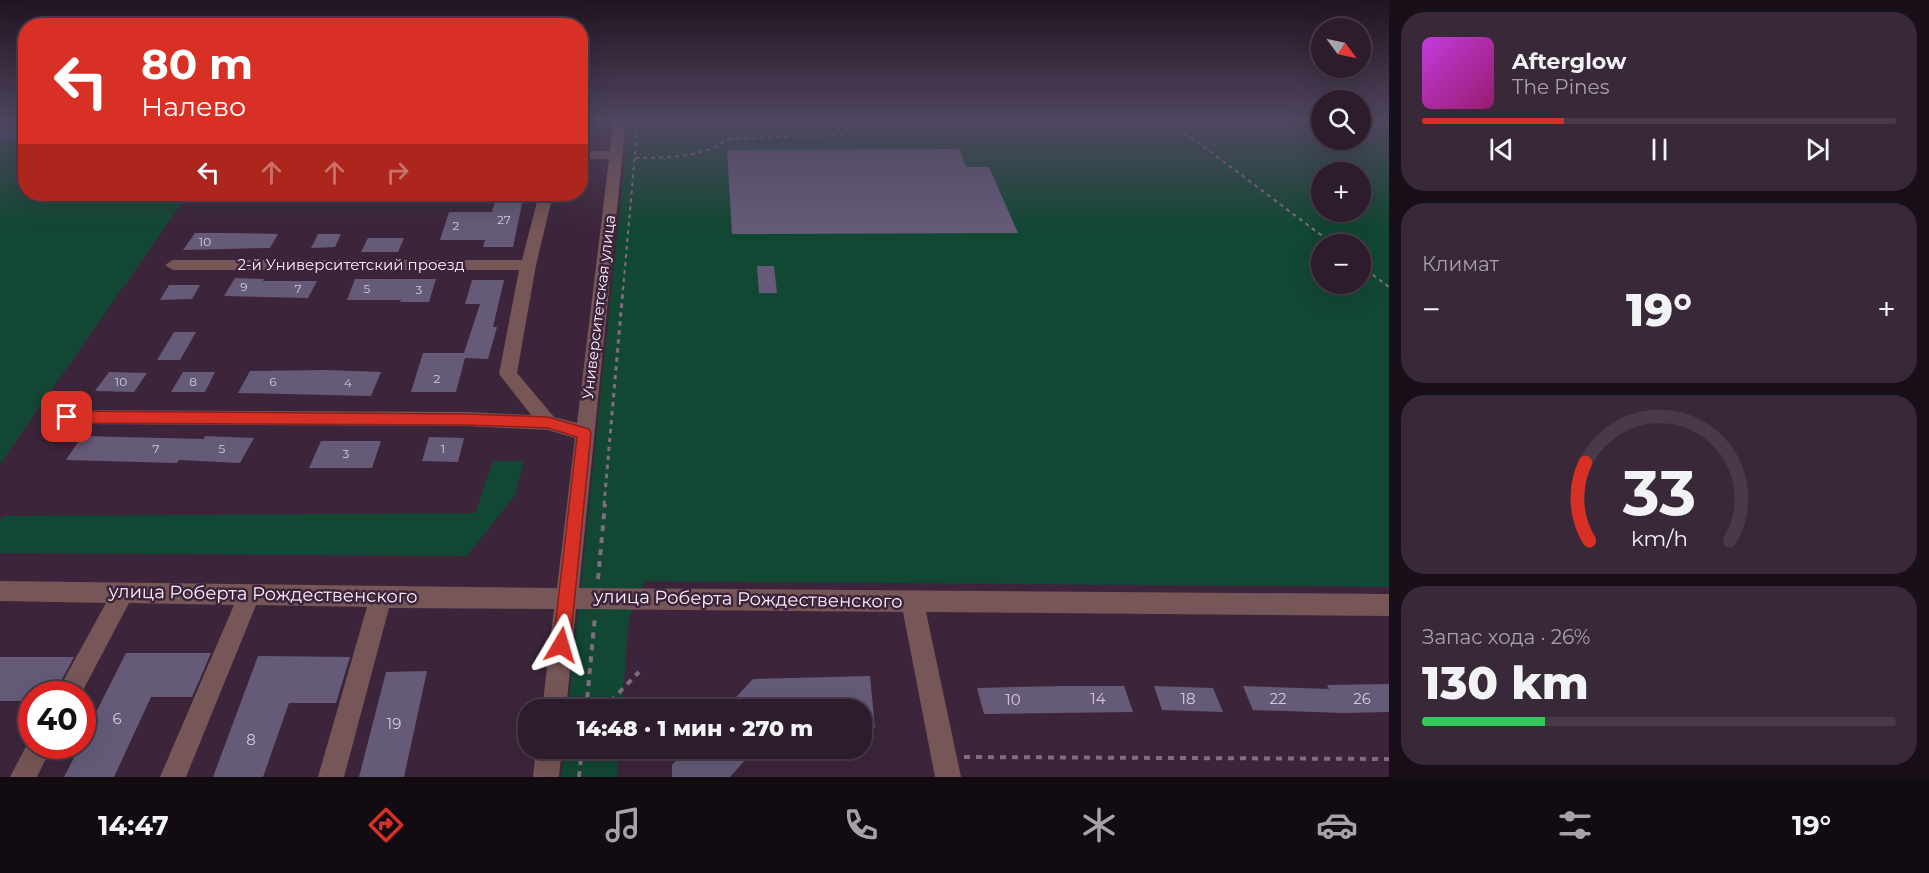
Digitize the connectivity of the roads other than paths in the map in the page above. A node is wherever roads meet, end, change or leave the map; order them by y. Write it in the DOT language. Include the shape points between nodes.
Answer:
graph roads {
  1 [pos="609,156"];
  2 [pos="626,157"];
  3 [pos="544,201"];
  4 [pos="173,265"];
  5 [pos="528,265"];
  6 [pos="67,417"];
  7 [pos="548,423"];
  8 [pos="584,433"];
  9 [pos="0,591"];
  10 [pos="123,593"];
  11 [pos="250,594"];
  12 [pos="381,597"];
  13 [pos="567,597"];
  14 [pos="912,600"];
  15 [pos="1389,605"];
  16 [pos="75,681"];
  17 [pos="555,699"];
  18 [pos="33,759"];
  19 [pos="548,759"];
  20 [pos="946,767"];
  21 [pos="23,777"];
  22 [pos="172,777"];
  23 [pos="331,777"];
  24 [pos="546,777"];
  1 -- 2 [label="street"];
  2 -- 8 [label="street, Университетская улица"];
  3 -- 5 [label="street"];
  4 -- 5 [label="street, 2-й Университетский проезд"];
  5 -- 7 [label="street" via="508,374"];
  6 -- 7 [label="street"];
  7 -- 8 [label="street"];
  8 -- 13 [label="street, Университетская улица"];
  9 -- 10 [label="street, улица Роберта Рождественского"];
  10 -- 11 [label="street, улица Роберта Рождественского"];
  10 -- 16 [label="street"];
  11 -- 12 [label="street, улица Роберта Рождественского"];
  11 -- 22 [label="street"];
  12 -- 13 [label="street, улица Роберта Рождественского"];
  12 -- 23 [label="street"];
  13 -- 14 [label="street, улица Роберта Рождественского"];
  13 -- 17 [label="street, Университетская улица"];
  14 -- 15 [label="street, улица Роберта Рождественского"];
  14 -- 20 [label="street"];
  18 -- 21 [label="street"];
  19 -- 24 [label="street"];
}
